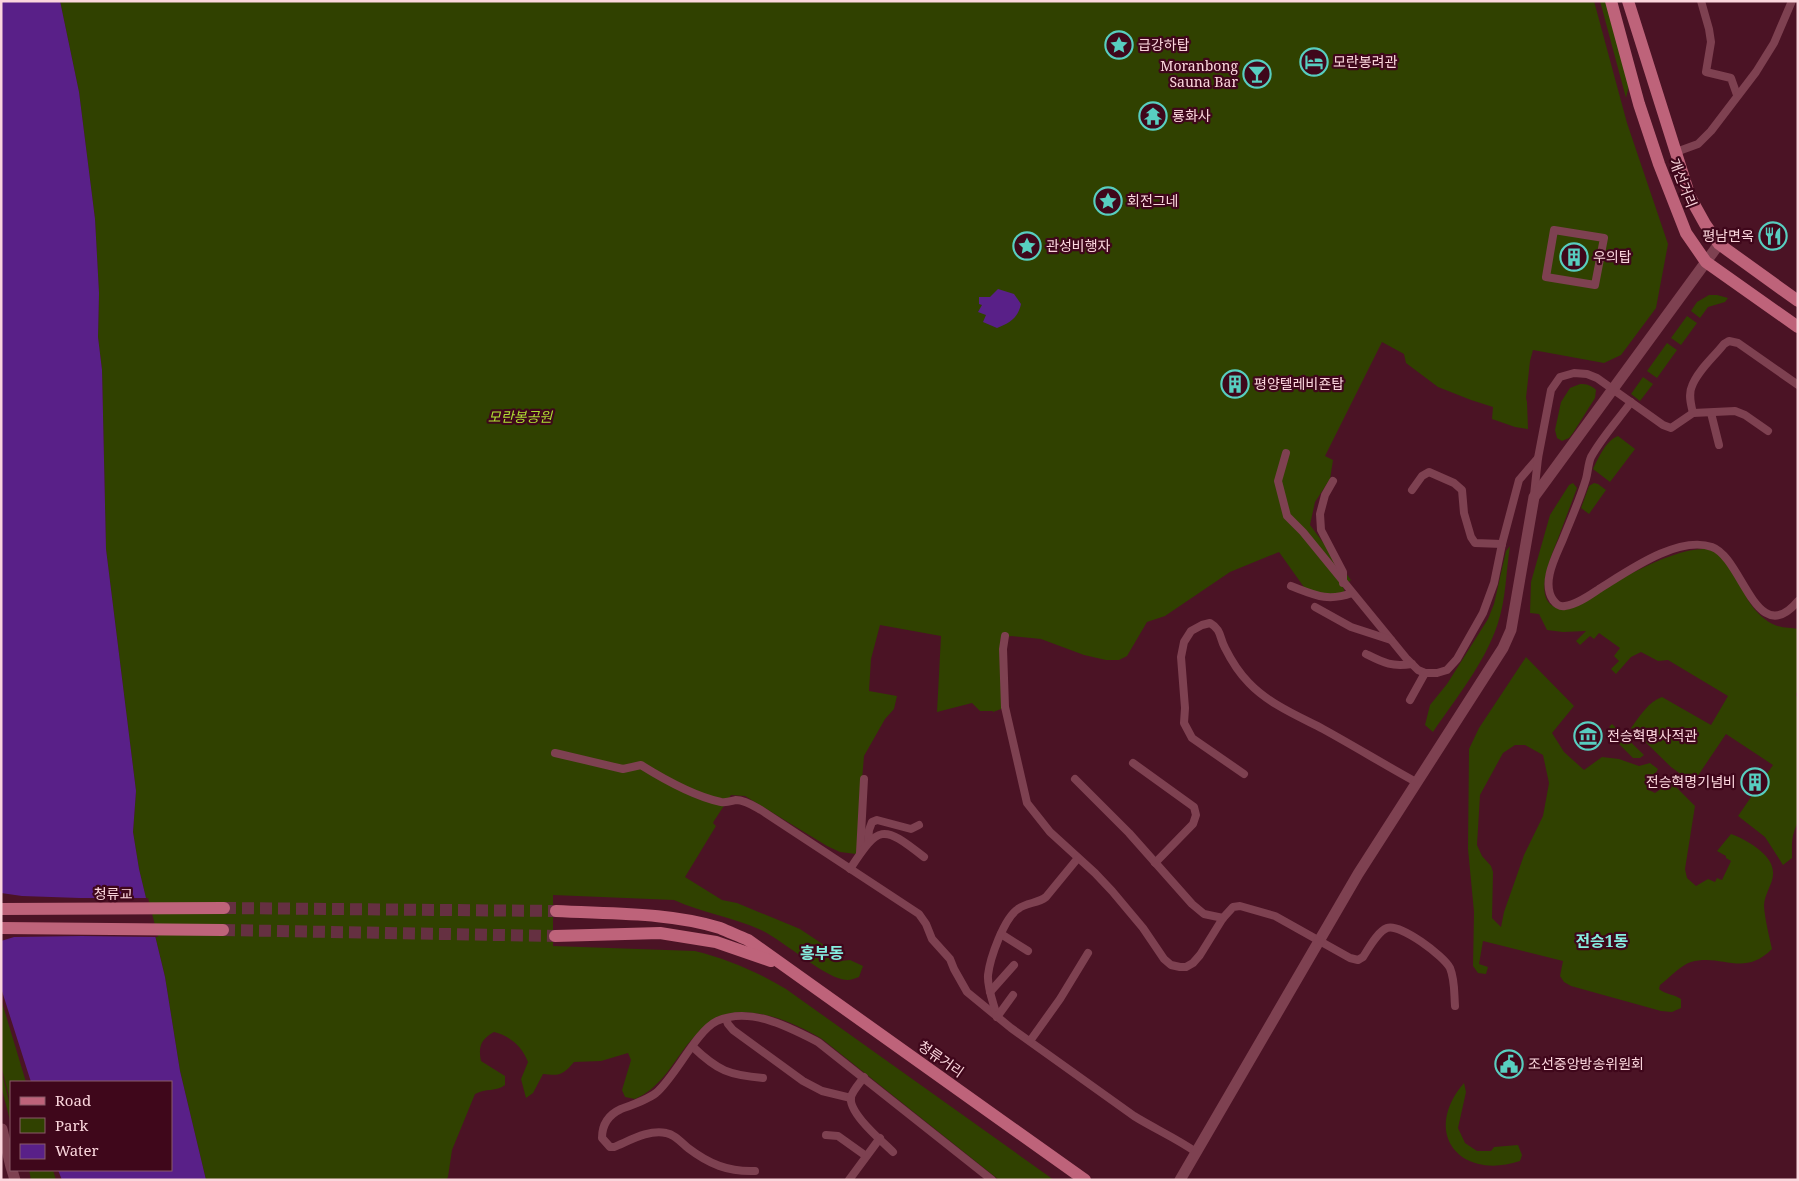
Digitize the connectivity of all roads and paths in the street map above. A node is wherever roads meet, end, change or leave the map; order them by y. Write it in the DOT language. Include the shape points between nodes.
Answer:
graph roads {
  1 [pos="1611,1"];
  2 [pos="1628,1"];
  3 [pos="1701,1"];
  4 [pos="1792,1"];
  5 [pos="1774,43"];
  6 [pos="1783,47"];
  7 [pos="1737,95"];
  8 [pos="1676,152"];
  9 [pos="1719,244"];
  10 [pos="1706,262"];
  11 [pos="1596,285"];
  12 [pos="1798,301"];
  13 [pos="1798,327"];
  14 [pos="1798,385"];
  15 [pos="1614,389"];
  16 [pos="1632,402"];
  17 [pos="1711,413"];
  18 [pos="1693,414"];
  19 [pos="1768,431"];
  20 [pos="1719,445"];
  21 [pos="1286,453"];
  22 [pos="1538,458"];
  23 [pos="1333,481"];
  24 [pos="1412,490"];
  25 [pos="1534,497"];
  26 [pos="1502,544"];
  27 [pos="1344,583"];
  28 [pos="1291,586"];
  29 [pos="1352,593"];
  30 [pos="1798,601"];
  31 [pos="1314,607"];
  32 [pos="1005,636"];
  33 [pos="1391,640"];
  34 [pos="1366,654"];
  35 [pos="1412,664"];
  36 [pos="1425,673"];
  37 [pos="1410,700"];
  38 [pos="556,753"];
  39 [pos="1133,763"];
  40 [pos="1244,774"];
  41 [pos="1075,778"];
  42 [pos="864,779"];
  43 [pos="1416,782"];
  44 [pos="919,826"];
  45 [pos="868,842"];
  46 [pos="860,853"];
  47 [pos="924,857"];
  48 [pos="1078,858"];
  49 [pos="1155,863"];
  50 [pos="850,869"];
  51 [pos="1,905"];
  52 [pos="1,908"];
  53 [pos="30,908"];
  54 [pos="224,908"];
  55 [pos="556,911"];
  56 [pos="1223,918"];
  57 [pos="1,928"];
  58 [pos="30,928"];
  59 [pos="223,930"];
  60 [pos="1,932"];
  61 [pos="1001,934"];
  62 [pos="555,936"];
  63 [pos="1318,941"];
  64 [pos="1028,951"];
  65 [pos="1088,954"];
  66 [pos="778,963"];
  67 [pos="1014,966"];
  68 [pos="990,992"];
  69 [pos="1013,995"];
  70 [pos="1454,1006"];
  71 [pos="997,1016"];
  72 [pos="726,1019"];
  73 [pos="1030,1041"];
  74 [pos="693,1047"];
  75 [pos="763,1078"];
  76 [pos="864,1078"];
  77 [pos="851,1098"];
  78 [pos="1,1129"];
  79 [pos="826,1136"];
  80 [pos="880,1138"];
  81 [pos="893,1152"];
  82 [pos="1196,1152"];
  83 [pos="866,1156"];
  84 [pos="10,1161"];
  85 [pos="755,1171"];
  86 [pos="849,1180"];
  87 [pos="992,1180"];
  88 [pos="1085,1180"];
  89 [pos="1180,1180"];
  1 -- 10 [label="main road, 개선거리" via="1639,104 1662,172 1686,233"];
  2 -- 8 [label="main road, 개선거리"];
  3 -- 7 [label="street" via="1711,42 1706,72 1731,78"];
  4 -- 5 [label="street"];
  5 -- 6 [label="street"];
  5 -- 7 [label="street"];
  7 -- 8 [label="street" via="1707,137"];
  8 -- 9 [label="main road, 개선거리" via="1690,197"];
  9 -- 10 [label="main road"];
  9 -- 12 [label="main road, 개선거리"];
  10 -- 13 [label="main road, 개선거리"];
  10 -- 15 [label="main road"];
  11 -- 11 [label="street" via="1604,238 1554,230 1546,277"];
  14 -- 18 [label="street" via="1738,343 1729,341 1691,387"];
  15 -- 16 [label="street"];
  15 -- 22 [label="street" via="1587,374 1560,377 1551,390"];
  15 -- 25 [label="main road"];
  16 -- 18 [label="street" via="1663,426 1671,428"];
  16 -- 30 [label="street" via="1590,459 1586,479 1549,575 1549,593 1554,602 1558,606 1566,606 1669,549 1687,545 1715,548 1726,557 1762,612 1771,616 1781,615"];
  17 -- 18 [label="street"];
  17 -- 19 [label="street" via="1740,412"];
  17 -- 20 [label="street"];
  21 -- 27 [label="street" via="1278,482 1287,516"];
  22 -- 25 [label="street"];
  22 -- 26 [label="street" via="1518,480"];
  23 -- 27 [label="street" via="1320,514 1321,530 1343,572"];
  24 -- 26 [label="street" via="1429,472 1454,483 1462,490 1464,513 1475,543"];
  25 -- 43 [label="main road" via="1511,630 1496,660"];
  26 -- 36 [label="street" via="1494,583 1468,641 1447,670"];
  27 -- 29 [label="street"];
  28 -- 29 [label="street" via="1321,597"];
  29 -- 33 [label="street"];
  31 -- 33 [label="street" via="1351,627"];
  32 -- 48 [label="street" via="1005,707 1027,803 1050,832"];
  33 -- 35 [label="street"];
  34 -- 35 [label="street" via="1386,665"];
  35 -- 36 [label="street"];
  36 -- 37 [label="street"];
  38 -- 50 [label="street" via="623,768 641,765 706,797 726,803 744,801"];
  39 -- 49 [label="street" via="1194,808 1196,815 1193,824"];
  40 -- 43 [label="street" via="1192,738 1184,723 1181,657 1184,642 1191,631 1202,625 1210,623 1216,627 1238,669 1263,694 1289,712"];
  41 -- 49 [label="street"];
  42 -- 46 [label="street"];
  43 -- 63 [label="main road"];
  44 -- 45 [label="street" via="912,829 877,820 872,822"];
  45 -- 46 [label="street"];
  45 -- 47 [label="street" via="877,834 891,834"];
  46 -- 50 [label="street"];
  48 -- 56 [label="street" via="1112,891 1171,965 1186,967 1193,963"];
  48 -- 61 [label="street" via="1046,898 1017,909 1008,918"];
  49 -- 56 [label="street" via="1204,914"];
  50 -- 71 [label="street" via="919,914 932,938 950,959 967,992"];
  51 -- 53 [label="main road"];
  52 -- 53 [label="main road, 청류교"];
  53 -- 54 [label="main road, 청류교"];
  55 -- 66 [label="main road, 청류거리" via="660,917 720,928 748,940"];
  56 -- 63 [label="street" via="1232,907 1240,906 1275,916"];
  57 -- 58 [label="main road"];
  58 -- 59 [label="main road"];
  58 -- 60 [label="main road"];
  61 -- 64 [label="street"];
  61 -- 68 [label="street" via="988,976"];
  62 -- 66 [label="main road, 청류거리" via="660,933 716,942"];
  63 -- 70 [label="street" via="1358,960 1383,930 1398,928 1436,951 1450,967"];
  63 -- 82 [label="main road"];
  65 -- 73 [label="street"];
  66 -- 88 [label="main road, 청류거리"];
  67 -- 68 [label="street"];
  68 -- 71 [label="street"];
  69 -- 71 [label="street"];
  71 -- 73 [label="street"];
  72 -- 74 [label="street" via="706,1029"];
  72 -- 76 [label="street" via="752,1017 791,1029 818,1042"];
  72 -- 77 [label="street" via="733,1030 803,1081 822,1091"];
  73 -- 82 [label="street" via="1134,1116"];
  74 -- 75 [label="street" via="722,1071"];
  74 -- 85 [label="street" via="655,1094 608,1118 602,1138 614,1148 646,1135 666,1133 700,1157 725,1169"];
  76 -- 77 [label="street"];
  76 -- 87 [label="street"];
  77 -- 80 [label="street" via="856,1114"];
  78 -- 84 [label="main road"];
  79 -- 83 [label="street" via="838,1136"];
  80 -- 81 [label="street"];
  80 -- 83 [label="street"];
  82 -- 89 [label="main road"];
  83 -- 86 [label="street"];
}
